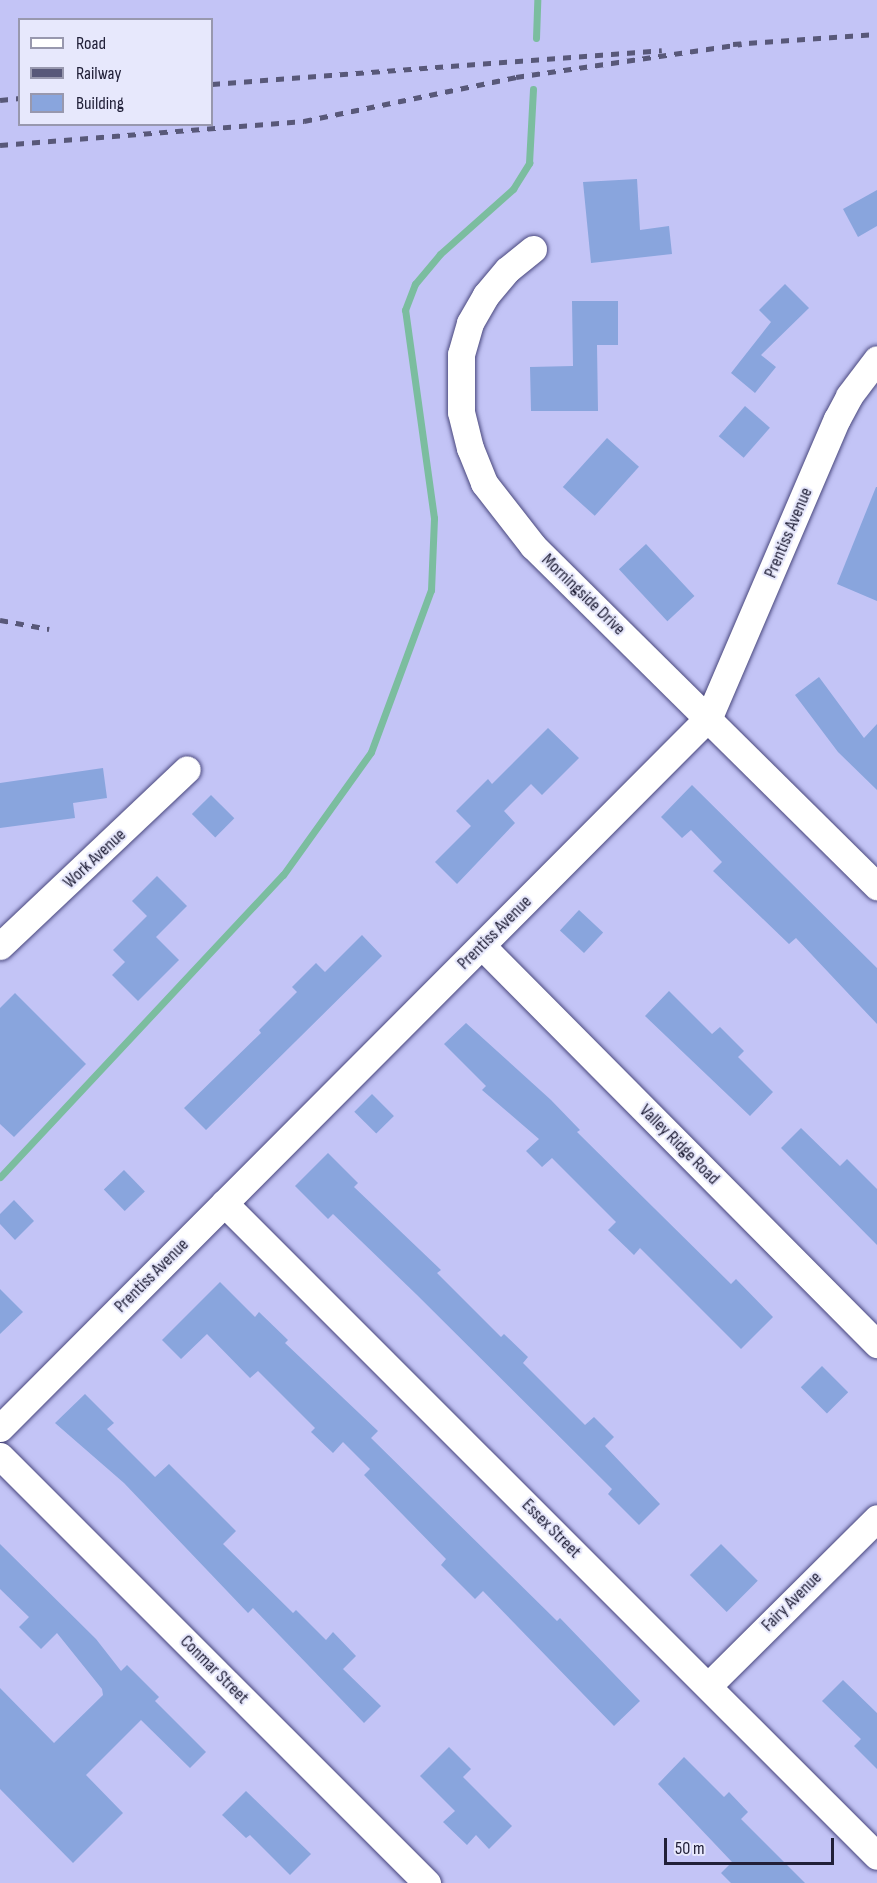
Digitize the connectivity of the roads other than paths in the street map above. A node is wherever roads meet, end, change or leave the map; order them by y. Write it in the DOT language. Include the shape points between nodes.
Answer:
graph roads {
  1 [pos="533,249"];
  2 [pos="877,359"];
  3 [pos="709,717"];
  4 [pos="188,769"];
  5 [pos="877,886"];
  6 [pos="0,946"];
  7 [pos="482,946"];
  8 [pos="224,1203"];
  9 [pos="877,1344"];
  10 [pos="0,1428"];
  11 [pos="0,1456"];
  12 [pos="877,1518"];
  13 [pos="708,1686"];
  14 [pos="877,1856"];
  15 [pos="427,1883"];
  1 -- 3 [label="street, Morningside Drive" via="507,270 470,323 458,383 470,448 484,483 533,546"];
  2 -- 3 [label="street, Prentiss Avenue" via="853,389 837,418"];
  3 -- 5 [label="street, Morningside Drive"];
  3 -- 7 [label="street, Prentiss Avenue"];
  4 -- 6 [label="street, Work Avenue"];
  7 -- 8 [label="street, Prentiss Avenue"];
  7 -- 9 [label="street, Valley Ridge Road"];
  8 -- 10 [label="street, Prentiss Avenue"];
  8 -- 13 [label="street, Essex Street"];
  11 -- 15 [label="street, Conmar Street"];
  12 -- 13 [label="street, Fairy Avenue"];
  13 -- 14 [label="street, Essex Street"];
}
